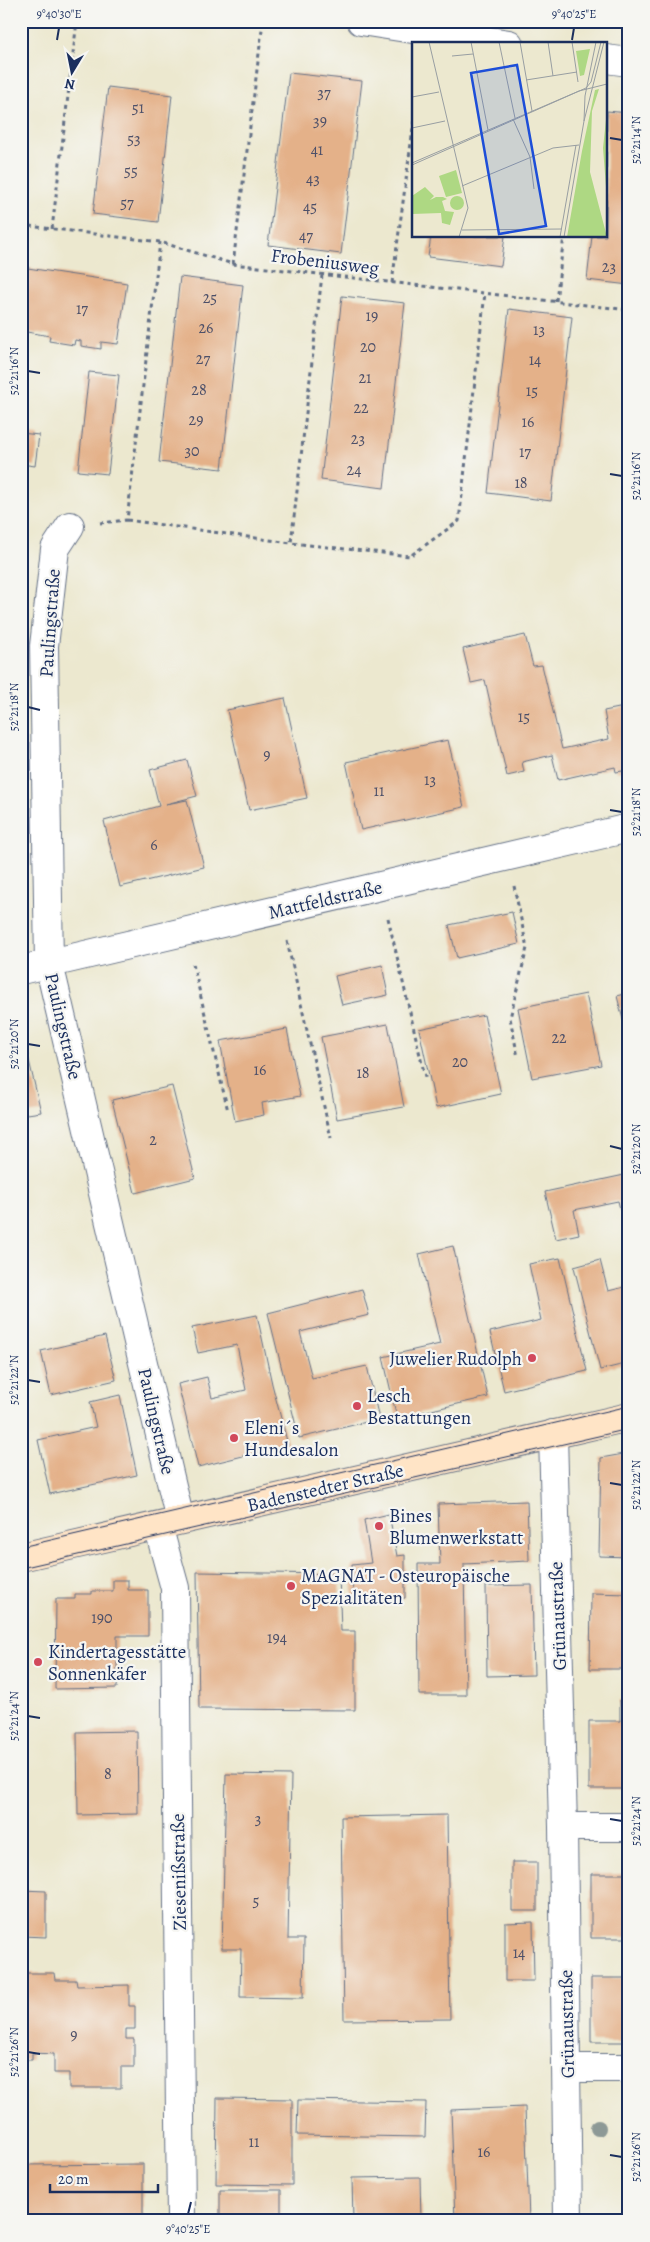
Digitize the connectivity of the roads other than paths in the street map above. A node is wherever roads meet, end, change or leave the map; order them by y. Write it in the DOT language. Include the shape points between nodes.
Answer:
graph roads {
  1 [pos="361,21"];
  2 [pos="496,42"];
  3 [pos="608,59"];
  4 [pos="629,62"];
  5 [pos="70,526"];
  6 [pos="629,828"];
  7 [pos="49,964"];
  8 [pos="21,970"];
  9 [pos="629,1417"];
  10 [pos="553,1434"];
  11 [pos="169,1523"];
  12 [pos="21,1557"];
  13 [pos="629,1826"];
  14 [pos="563,1827"];
  15 [pos="567,2068"];
  16 [pos="629,2068"];
  17 [pos="181,2221"];
  18 [pos="568,2221"];
  1 -- 2 [label="street"];
  3 -- 4 [label="street"];
  5 -- 7 [label="street, Paulingstraße" via="55,550 44,646"];
  6 -- 7 [label="street, Mattfeldstraße"];
  7 -- 8 [label="street, Mattfeldstraße"];
  7 -- 11 [label="street, Paulingstraße"];
  9 -- 10 [label="street, Badenstedter Straße"];
  10 -- 11 [label="street, Badenstedter Straße"];
  10 -- 14 [label="street, Grünaustraße"];
  11 -- 12 [label="street, Badenstedter Straße"];
  11 -- 17 [label="street, Ziesenißstraße" via="175,1588"];
  13 -- 14 [label="street"];
  14 -- 15 [label="street, Grünaustraße"];
  15 -- 16 [label="street"];
  15 -- 18 [label="street, Grünaustraße"];
}
